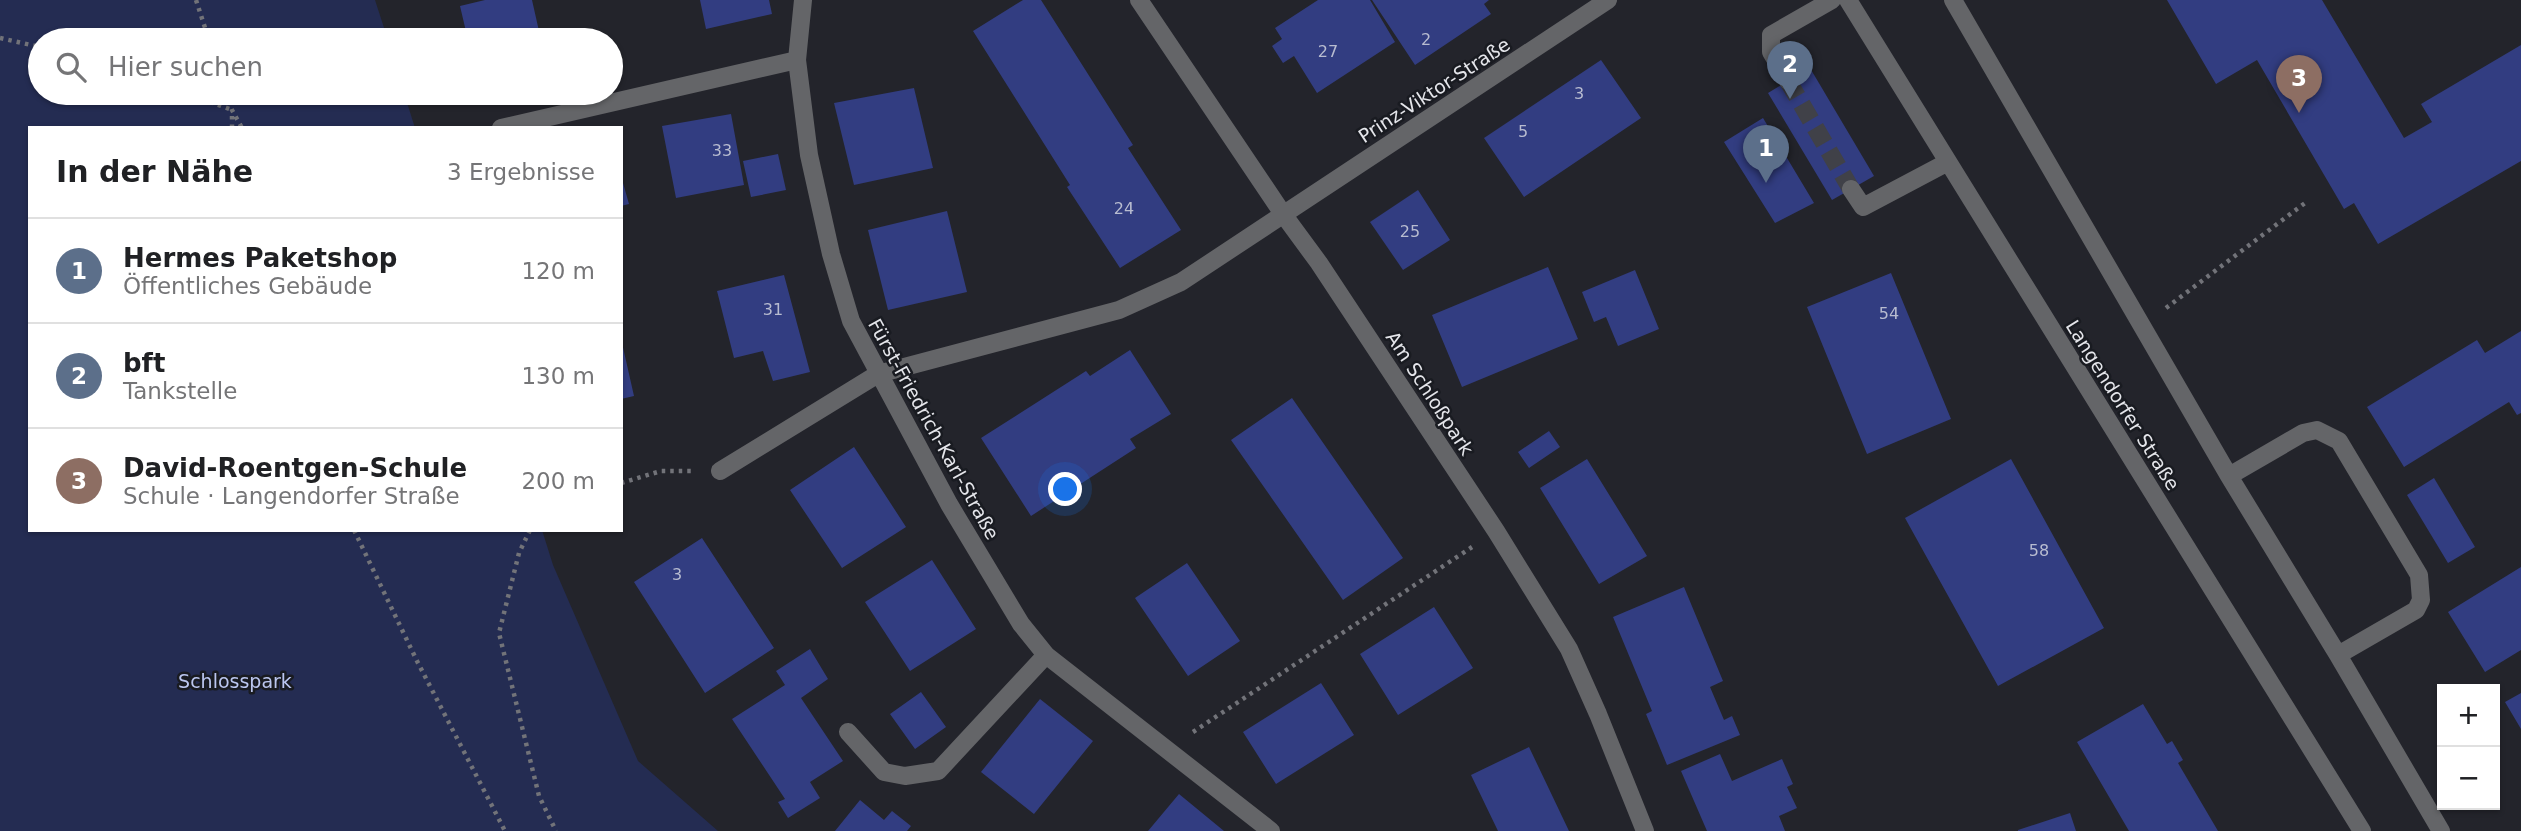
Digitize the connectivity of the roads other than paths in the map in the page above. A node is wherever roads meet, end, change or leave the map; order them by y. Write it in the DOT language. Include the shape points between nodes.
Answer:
graph roads {
  1 [pos="803,0"];
  2 [pos="1139,0"];
  3 [pos="1608,0"];
  4 [pos="1832,0"];
  5 [pos="1848,0"];
  6 [pos="1953,0"];
  7 [pos="797,60"];
  8 [pos="1788,81"];
  9 [pos="623,100"];
  10 [pos="602,105"];
  11 [pos="511,126"];
  12 [pos="1948,162"];
  13 [pos="1851,189"];
  14 [pos="1283,214"];
  15 [pos="878,374"];
  16 [pos="720,471"];
  17 [pos="2229,476"];
  18 [pos="1046,655"];
  19 [pos="2338,655"];
  20 [pos="848,732"];
  21 [pos="1271,831"];
  22 [pos="1644,831"];
  23 [pos="2362,831"];
  24 [pos="2441,831"];
  1 -- 7 [label="street, Fürst-Friedrich-Karl-Straße"];
  2 -- 14 [label="street, Am Schloßpark"];
  3 -- 14 [label="street, Prinz-Viktor-Straße"];
  4 -- 8 [label="street" via="1771,35 1771,52"];
  5 -- 12 [label="street, Langendorfer Straße"];
  6 -- 17 [label="street"];
  7 -- 9 [label="street"];
  7 -- 15 [label="street, Fürst-Friedrich-Karl-Straße" via="809,155 831,254 851,321"];
  10 -- 11 [label="street"];
  12 -- 13 [label="street" via="1863,206"];
  12 -- 23 [label="street, Langendorfer Straße"];
  14 -- 15 [label="street, Prinz-Viktor-Straße" via="1181,282 1119,310"];
  14 -- 22 [label="street, Am Schloßpark" via="1496,531 1569,649"];
  15 -- 16 [label="street, Prinz-Viktor-Straße"];
  15 -- 18 [label="street, Fürst-Friedrich-Karl-Straße" via="949,504 1021,624"];
  17 -- 19 [label="street"];
  17 -- 19 [label="street" via="2303,433 2317,430 2339,441 2419,575 2421,600 2416,610"];
  18 -- 20 [label="street" via="938,771 905,776 884,772"];
  18 -- 21 [label="street, Fürst-Friedrich-Karl-Straße"];
  19 -- 24 [label="street"];
}
